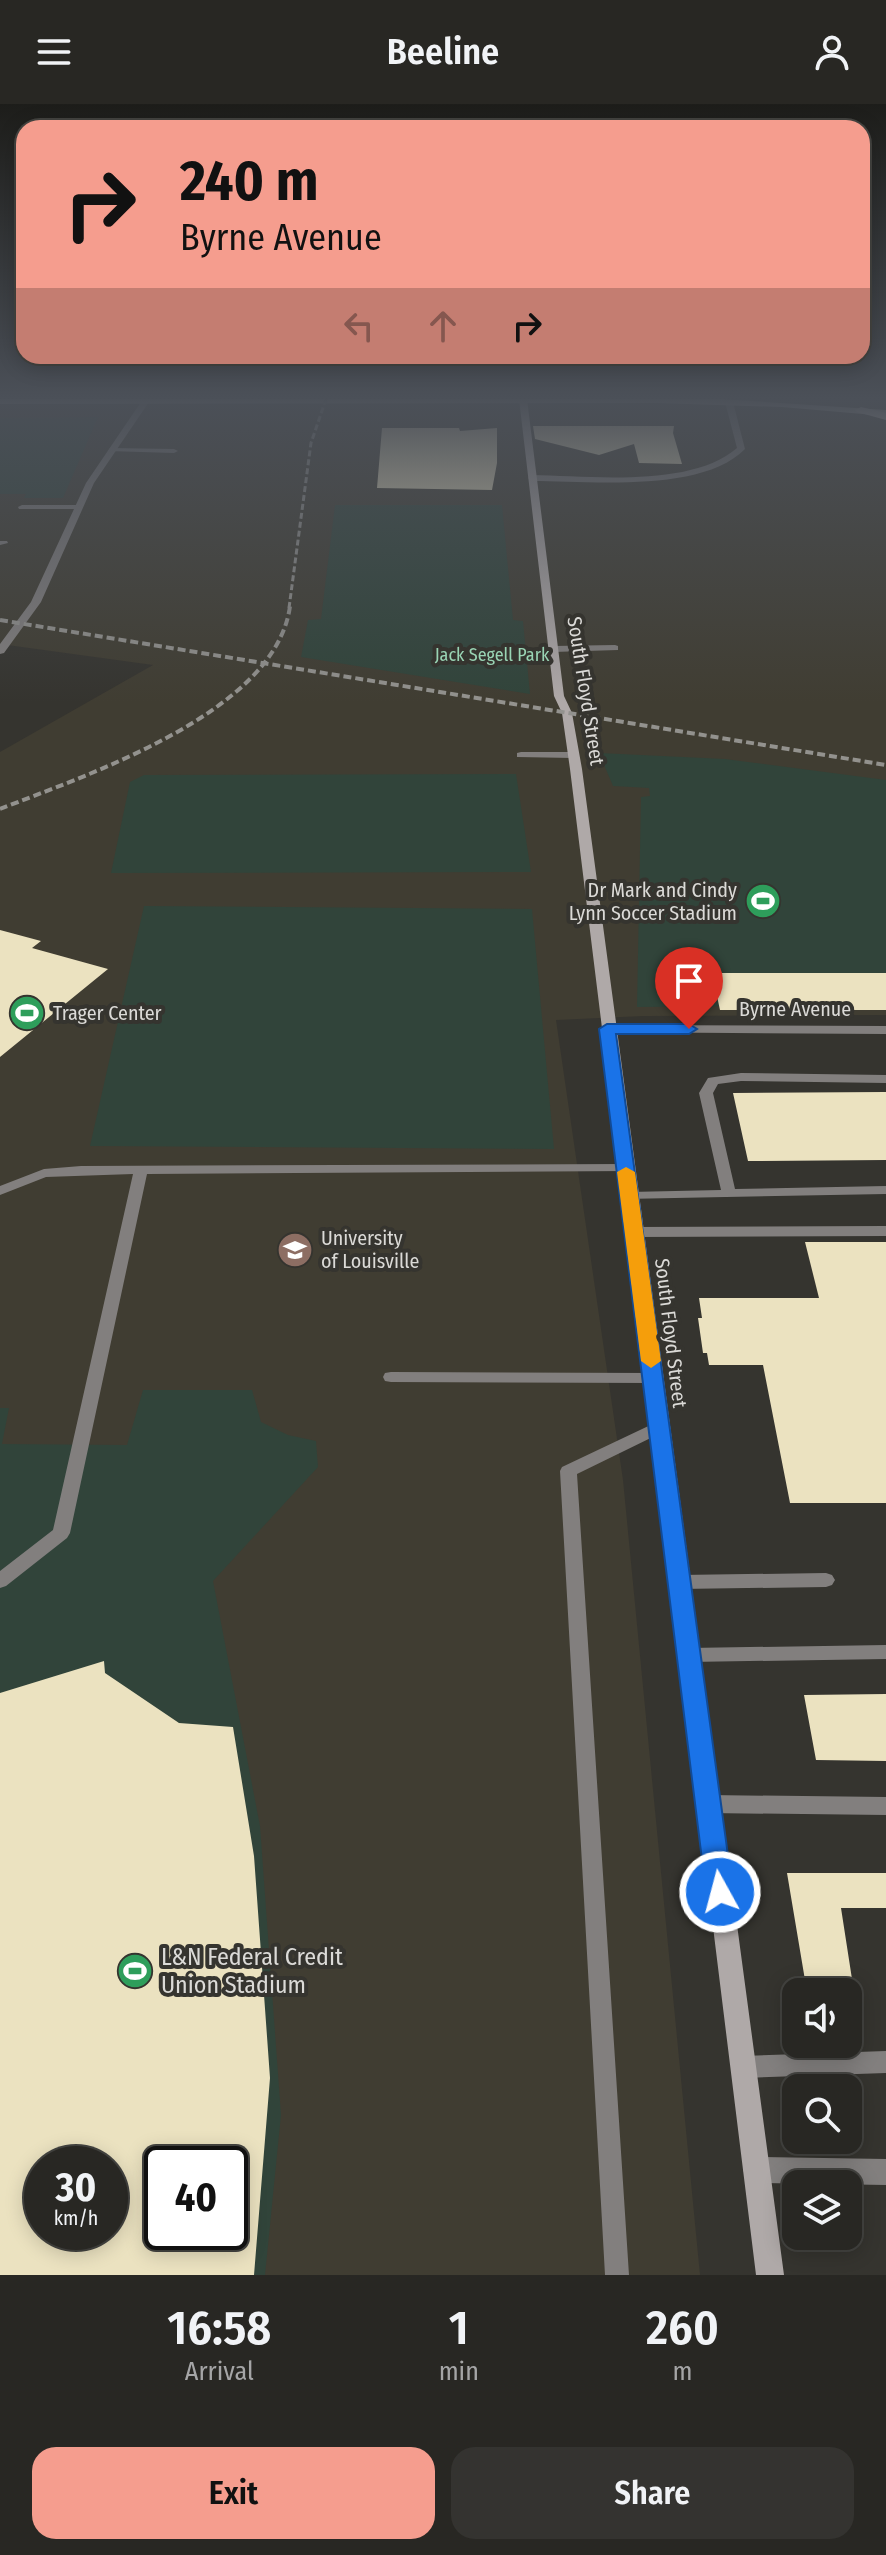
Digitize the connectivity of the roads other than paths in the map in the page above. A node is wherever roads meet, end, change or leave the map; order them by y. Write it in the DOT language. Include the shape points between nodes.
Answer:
graph roads {
  1 [pos="82,500"];
  2 [pos="535,500"];
  3 [pos="22,507"];
  4 [pos="78,507"];
  5 [pos="615,648"];
  6 [pos="553,649"];
  7 [pos="0,651"];
  8 [pos="521,755"];
  9 [pos="573,755"];
  10 [pos="607,1029"];
  11 [pos="886,1030"];
  12 [pos="886,1079"];
  13 [pos="625,1168"];
  14 [pos="141,1170"];
  15 [pos="886,1190"];
  16 [pos="0,1191"];
  17 [pos="729,1194"];
  18 [pos="629,1196"];
  19 [pos="886,1231"];
  20 [pos="634,1232"];
  21 [pos="391,1377"];
  22 [pos="653,1378"];
  23 [pos="659,1427"];
  24 [pos="826,1580"];
  25 [pos="0,1581"];
  26 [pos="680,1582"];
  27 [pos="886,1652"];
  28 [pos="689,1655"];
  29 [pos="708,1804"];
  30 [pos="886,1806"];
  31 [pos="886,2062"];
  32 [pos="743,2067"];
  33 [pos="756,2170"];
  34 [pos="886,2172"];
  35 [pos="617,2275"];
  36 [pos="770,2275"];
  1 -- 4 [label="street"];
  2 -- 6 [label="street, South Floyd Street"];
  3 -- 4 [label="lane"];
  4 -- 7 [label="street" via="36,602"];
  5 -- 6 [label="lane"];
  6 -- 9 [label="street, South Floyd Street"];
  8 -- 9 [label="lane"];
  9 -- 10 [label="street, South Floyd Street"];
  10 -- 11 [label="street, Byrne Avenue"];
  10 -- 13 [label="street, South Floyd Street"];
  12 -- 17 [label="lane" via="713,1081 706,1093"];
  13 -- 14 [label="lane"];
  13 -- 18 [label="street, South Floyd Street"];
  14 -- 16 [label="lane" via="44,1173"];
  14 -- 25 [label="lane" via="61,1533"];
  15 -- 17 [label="lane"];
  17 -- 18 [label="lane"];
  18 -- 20 [label="street, South Floyd Street"];
  19 -- 20 [label="lane"];
  20 -- 22 [label="street, South Floyd Street"];
  21 -- 22 [label="lane"];
  22 -- 23 [label="street, South Floyd Street"];
  23 -- 26 [label="street, South Floyd Street"];
  23 -- 35 [label="lane" via="568,1471"];
  24 -- 26 [label="lane"];
  26 -- 28 [label="street, South Floyd Street"];
  27 -- 28 [label="lane"];
  28 -- 29 [label="street, South Floyd Street"];
  29 -- 30 [label="lane"];
  29 -- 32 [label="street, South Floyd Street"];
  31 -- 32 [label="lane"];
  32 -- 33 [label="street, South Floyd Street"];
  33 -- 34 [label="street"];
  33 -- 36 [label="street, South Floyd Street"];
}
